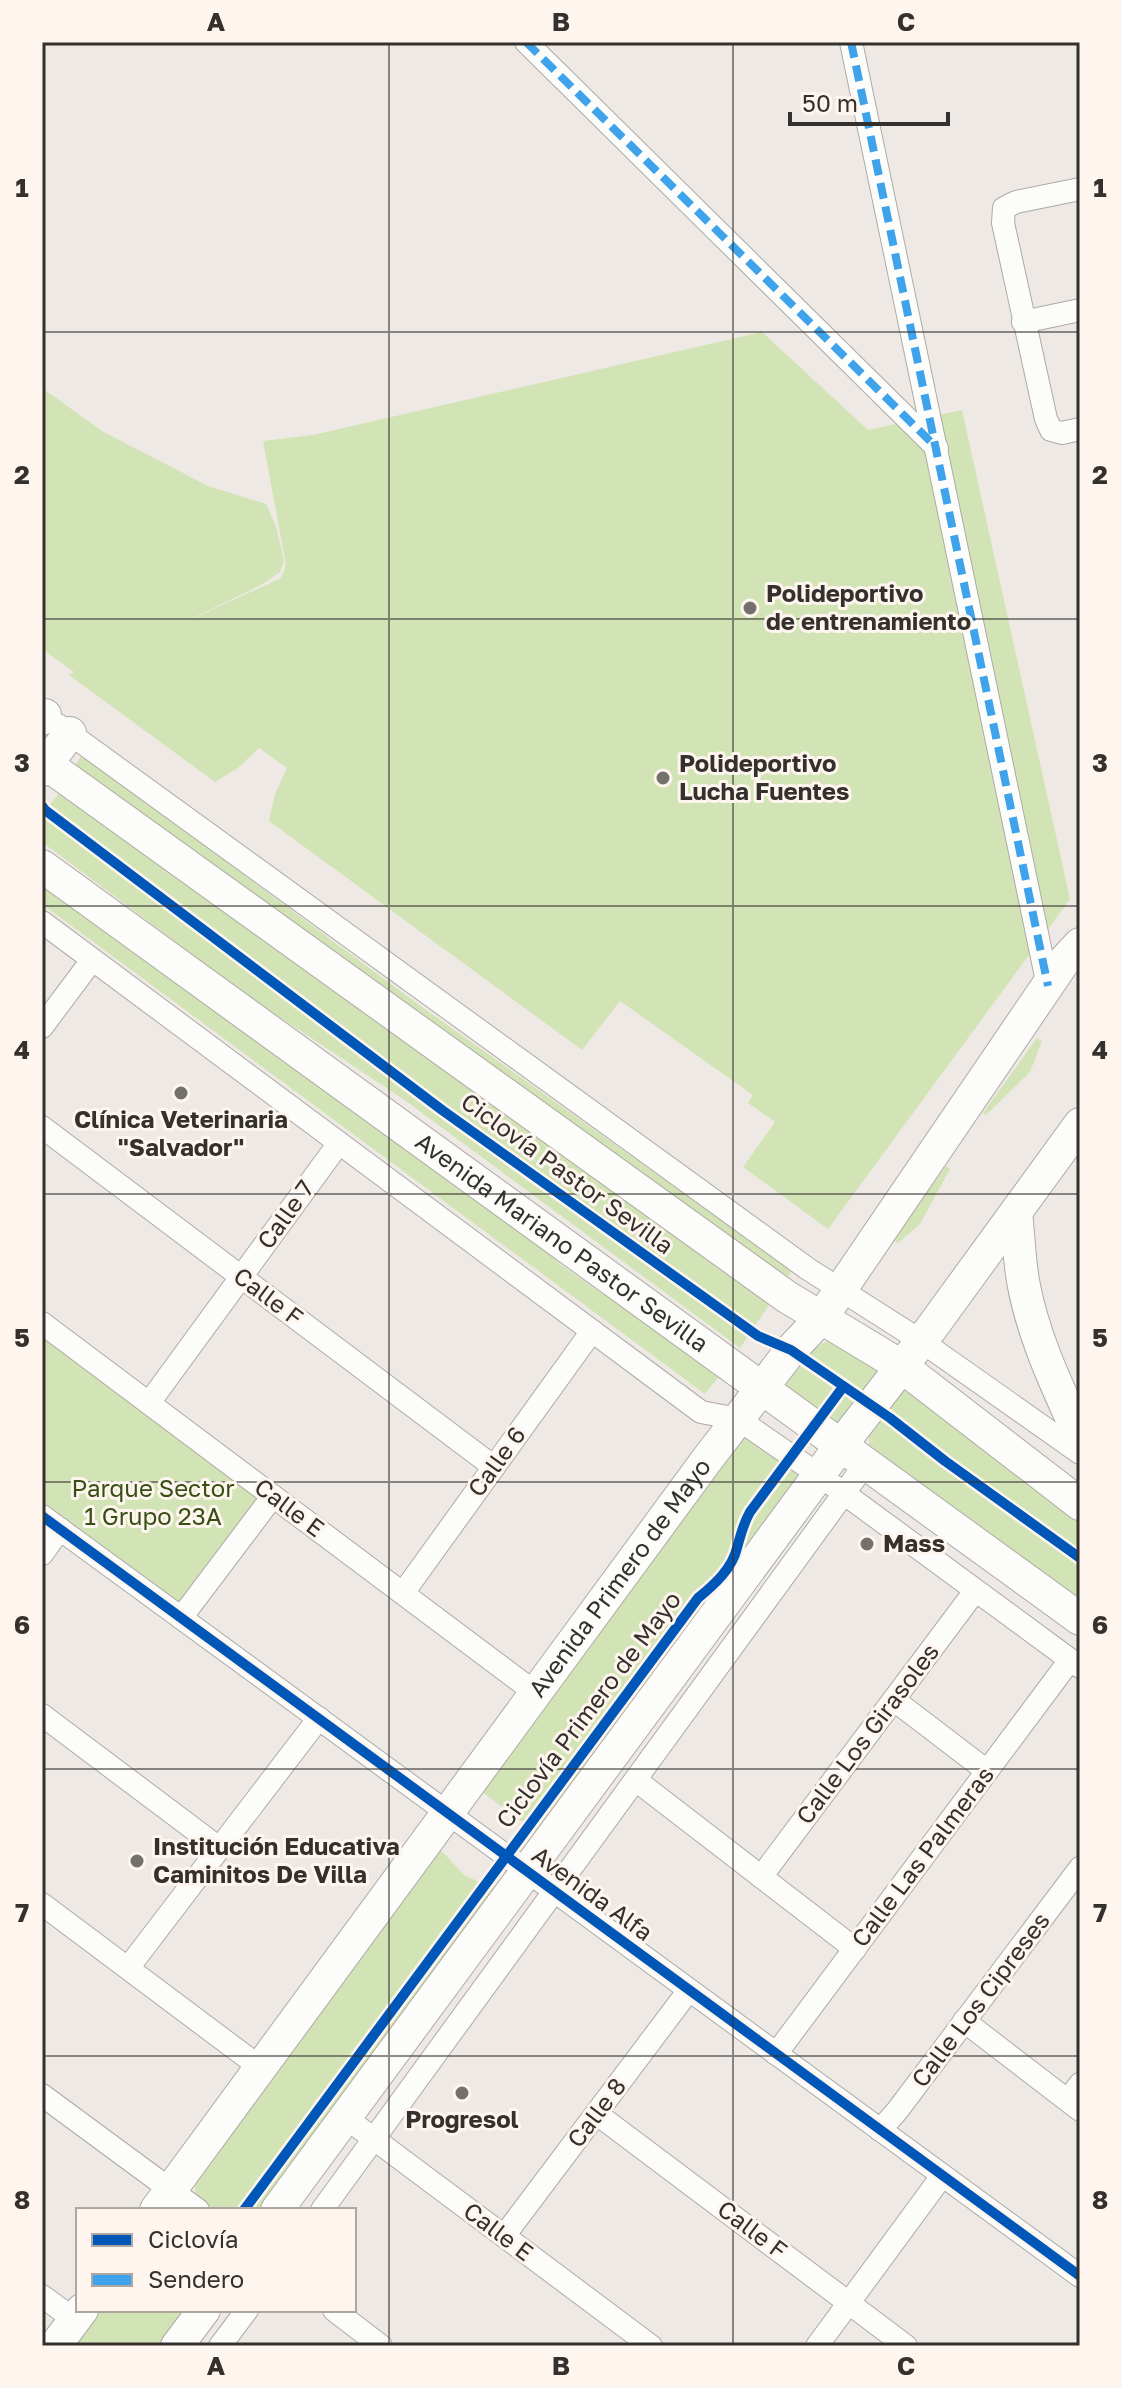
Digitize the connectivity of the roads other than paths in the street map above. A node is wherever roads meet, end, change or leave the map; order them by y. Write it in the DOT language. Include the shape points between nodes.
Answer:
graph roads {
  1 [pos="526,42"];
  2 [pos="851,42"];
  3 [pos="1080,189"];
  4 [pos="1080,310"];
  5 [pos="1023,322"];
  6 [pos="1080,429"];
  7 [pos="937,448"];
  8 [pos="50,720"];
  9 [pos="44,765"];
  10 [pos="42,866"];
  11 [pos="42,922"];
  12 [pos="1080,944"];
  13 [pos="92,960"];
  14 [pos="1048,986"];
  15 [pos="42,1027"];
  16 [pos="1080,1124"];
  17 [pos="42,1127"];
  18 [pos="339,1143"];
  19 [pos="1016,1213"];
  20 [pos="241,1276"];
  21 [pos="841,1289"];
  22 [pos="822,1317"];
  23 [pos="42,1323"];
  24 [pos="592,1331"];
  25 [pos="921,1341"];
  26 [pos="901,1366"];
  27 [pos="762,1388"];
  28 [pos="149,1403"];
  29 [pos="738,1419"];
  30 [pos="1080,1437"];
  31 [pos="1080,1453"];
  32 [pos="853,1454"];
  33 [pos="494,1467"];
  34 [pos="831,1484"];
  35 [pos="273,1496"];
  36 [pos="1080,1504"];
  37 [pos="51,1522"];
  38 [pos="42,1554"];
  39 [pos="975,1591"];
  40 [pos="403,1593"];
  41 [pos="181,1618"];
  42 [pos="1080,1619"];
  43 [pos="1075,1664"];
  44 [pos="537,1694"];
  45 [pos="894,1700"];
  46 [pos="42,1715"];
  47 [pos="319,1718"];
  48 [pos="987,1771"];
  49 [pos="637,1781"];
  50 [pos="449,1814"];
  51 [pos="219,1848"];
  52 [pos="1080,1868"];
  53 [pos="527,1871"];
  54 [pos="761,1877"];
  55 [pos="555,1891"];
  56 [pos="42,1904"];
  57 [pos="855,1949"];
  58 [pos="128,1968"];
  59 [pos="689,1990"];
  60 [pos="964,2021"];
  61 [pos="776,2054"];
  62 [pos="261,2068"];
  63 [pos="42,2095"];
  64 [pos="1076,2098"];
  65 [pos="597,2114"];
  66 [pos="346,2118"];
  67 [pos="880,2130"];
  68 [pos="375,2139"];
  69 [pos="942,2176"];
  70 [pos="163,2200"];
  71 [pos="191,2208"];
  72 [pos="278,2208"];
  73 [pos="323,2208"];
  74 [pos="504,2236"];
  75 [pos="1080,2276"];
  76 [pos="42,2296"];
  77 [pos="849,2303"];
  78 [pos="202,2312"];
  79 [pos="246,2312"];
  80 [pos="337,2312"];
  81 [pos="78,2315"];
  82 [pos="620,2337"];
  83 [pos="55,2346"];
  84 [pos="177,2346"];
  85 [pos="220,2346"];
  86 [pos="381,2346"];
  87 [pos="651,2346"];
  88 [pos="817,2346"];
  89 [pos="906,2346"];
  1 -- 7 [label="street"];
  2 -- 7 [label="street"];
  3 -- 5 [label="street" via="1004,208"];
  4 -- 5 [label="street"];
  5 -- 6 [label="street" via="1051,430"];
  7 -- 14 [label="street"];
  8 -- 9 [label="main road"];
  8 -- 21 [label="street"];
  9 -- 22 [label="main road"];
  10 -- 27 [label="main road, Avenida Mariano Pastor Sevilla"];
  11 -- 13 [label="street"];
  12 -- 14 [label="main road, Avenida Primero de Mayo"];
  13 -- 15 [label="street"];
  13 -- 18 [label="street"];
  14 -- 21 [label="main road, Avenida Primero de Mayo"];
  16 -- 19 [label="main road"];
  17 -- 20 [label="street, Calle F"];
  18 -- 20 [label="street, Calle 7"];
  18 -- 24 [label="street"];
  19 -- 25 [label="main road"];
  19 -- 30 [label="main road" via="1031,1314"];
  20 -- 28 [label="street, Calle 7"];
  20 -- 33 [label="street, Calle F"];
  21 -- 22 [label="main road, Avenida Primero de Mayo"];
  21 -- 25 [label="street"];
  22 -- 26 [label="main road"];
  22 -- 27 [label="main road, Avenida Primero de Mayo"];
  23 -- 28 [label="street, Calle E"];
  24 -- 29 [label="street" via="701,1412"];
  24 -- 33 [label="street, Calle 6"];
  25 -- 26 [label="main road"];
  25 -- 31 [label="street"];
  26 -- 32 [label="main road"];
  26 -- 36 [label="main road"];
  27 -- 29 [label="main road, Avenida Primero de Mayo"];
  27 -- 32 [label="main road, Avenida Mariano Pastor Sevilla"];
  28 -- 35 [label="street, Calle E"];
  29 -- 34 [label="street"];
  29 -- 44 [label="main road, Avenida Primero de Mayo"];
  32 -- 34 [label="main road"];
  32 -- 42 [label="main road, Avenida Mariano Pastor Sevilla"];
  33 -- 40 [label="street, Calle 6"];
  34 -- 39 [label="street"];
  34 -- 49 [label="street"];
  34 -- 53 [label="main road"];
  35 -- 40 [label="street, Calle E"];
  35 -- 41 [label="street"];
  37 -- 38 [label="street"];
  37 -- 41 [label="street, Avenida Alfa"];
  39 -- 43 [label="street"];
  39 -- 45 [label="street, Calle Los Girasoles"];
  40 -- 44 [label="street, Calle E"];
  41 -- 47 [label="street, Avenida Alfa"];
  43 -- 48 [label="street, Calle Las Palmeras"];
  44 -- 50 [label="main road, Avenida Primero de Mayo"];
  45 -- 48 [label="street"];
  45 -- 54 [label="street, Calle Los Girasoles"];
  46 -- 51 [label="street"];
  47 -- 50 [label="street, Avenida Alfa"];
  47 -- 51 [label="street"];
  48 -- 57 [label="street, Calle Las Palmeras"];
  49 -- 54 [label="street"];
  49 -- 55 [label="street"];
  50 -- 53 [label="street, Avenida Alfa"];
  50 -- 62 [label="main road, Avenida Primero de Mayo"];
  51 -- 58 [label="street"];
  52 -- 60 [label="street, Calle Los Cipreses"];
  53 -- 55 [label="street, Avenida Alfa"];
  53 -- 66 [label="main road"];
  54 -- 57 [label="street"];
  55 -- 59 [label="street, Avenida Alfa"];
  55 -- 68 [label="street"];
  56 -- 58 [label="street"];
  57 -- 61 [label="street, Calle Las Palmeras"];
  58 -- 62 [label="street"];
  59 -- 61 [label="street, Avenida Alfa"];
  59 -- 65 [label="street, Calle 8"];
  60 -- 64 [label="street"];
  60 -- 67 [label="street, Calle Los Cipreses"];
  61 -- 67 [label="street, Avenida Alfa"];
  62 -- 70 [label="main road, Avenida Primero de Mayo"];
  63 -- 70 [label="street"];
  65 -- 74 [label="street, Calle 8"];
  65 -- 77 [label="street, Calle F"];
  66 -- 68 [label="street, Calle E"];
  66 -- 72 [label="main road"];
  67 -- 69 [label="street, Avenida Alfa"];
  68 -- 73 [label="street"];
  68 -- 74 [label="street, Calle E"];
  69 -- 75 [label="street, Avenida Alfa"];
  69 -- 77 [label="street"];
  70 -- 71 [label="street"];
  74 -- 82 [label="street, Calle E"];
  76 -- 81 [label="street"];
  77 -- 88 [label="street"];
  77 -- 89 [label="street, Calle F"];
  78 -- 84 [label="main road"];
  79 -- 85 [label="street"];
  80 -- 86 [label="street"];
  81 -- 83 [label="main road"];
  82 -- 87 [label="street, Calle E"];
}
